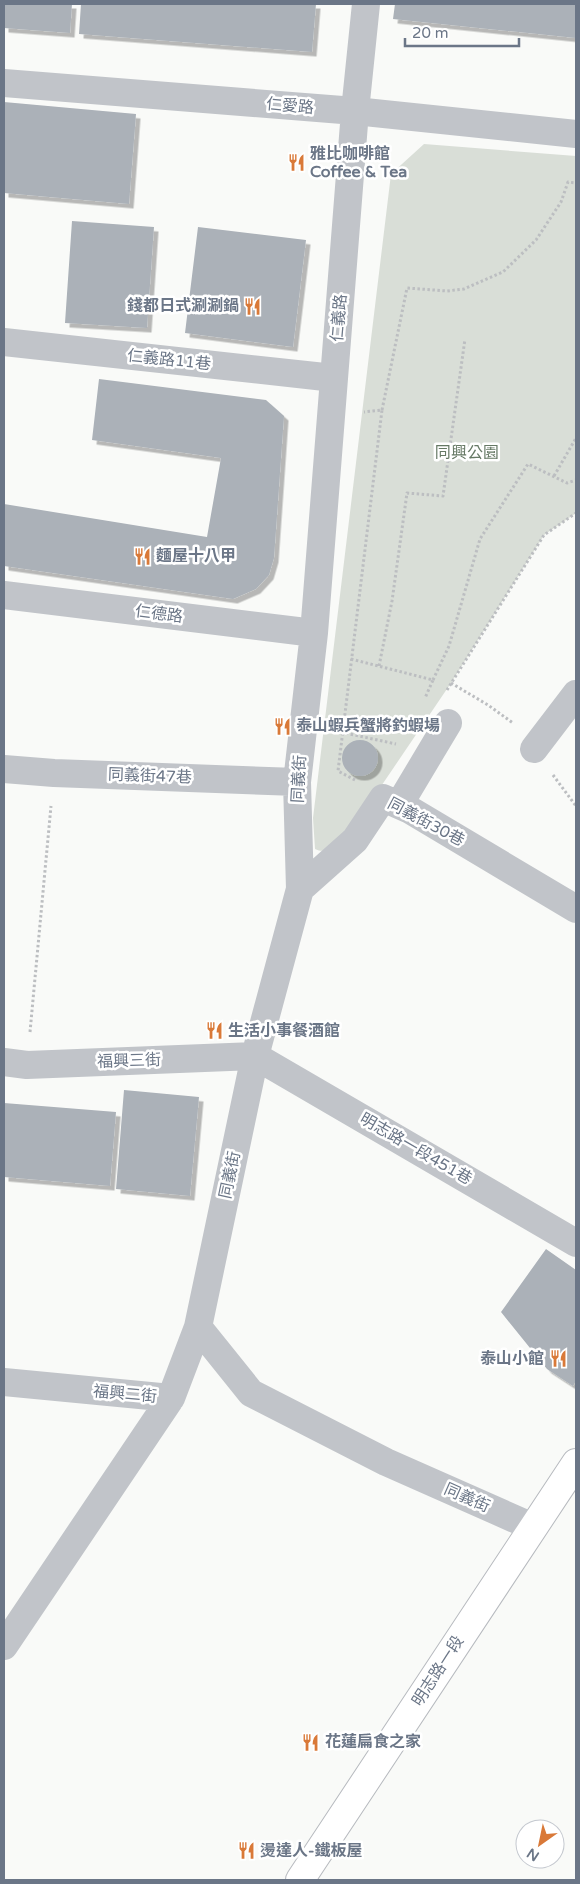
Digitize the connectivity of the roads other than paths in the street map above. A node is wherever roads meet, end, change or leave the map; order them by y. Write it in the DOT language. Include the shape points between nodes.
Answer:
graph roads {
  1 [pos="366,4"];
  2 [pos="4,83"];
  3 [pos="355,111"];
  4 [pos="576,134"];
  5 [pos="4,342"];
  6 [pos="334,378"];
  7 [pos="4,595"];
  8 [pos="314,633"];
  9 [pos="576,694"];
  10 [pos="448,723"];
  11 [pos="534,749"];
  12 [pos="4,769"];
  13 [pos="297,782"];
  14 [pos="399,805"];
  15 [pos="300,889"];
  16 [pos="576,909"];
  17 [pos="254,1056"];
  18 [pos="15,1063"];
  19 [pos="576,1243"];
  20 [pos="198,1327"];
  21 [pos="4,1382"];
  22 [pos="172,1398"];
  23 [pos="576,1463"];
  24 [pos="533,1527"];
  25 [pos="4,1646"];
  26 [pos="300,1880"];
  1 -- 3 [label="street, 仁義路"];
  2 -- 3 [label="street, 仁愛路"];
  3 -- 4 [label="street, 仁愛路"];
  3 -- 6 [label="street, 仁義路"];
  5 -- 6 [label="street, 仁義路11巷"];
  6 -- 8 [label="street, 仁義路"];
  7 -- 8 [label="street, 仁德路"];
  8 -- 13 [label="street, 同義街"];
  9 -- 11 [label="street"];
  10 -- 14 [label="street"];
  12 -- 13 [label="street, 同義街47巷"];
  13 -- 15 [label="street, 同義街"];
  14 -- 15 [label="street, 同義街30巷" via="383,798 355,840"];
  14 -- 16 [label="street, 同義街30巷"];
  15 -- 17 [label="street, 同義街"];
  17 -- 18 [label="street, 福興三街"];
  17 -- 19 [label="street, 明志路一段451巷"];
  17 -- 20 [label="street, 同義街"];
  20 -- 22 [label="street, 福興二街"];
  20 -- 24 [label="street, 同義街" via="251,1393 386,1462"];
  21 -- 22 [label="street, 福興二街"];
  22 -- 25 [label="street"];
  23 -- 24 [label="main road, 明志路一段"];
  24 -- 26 [label="main road, 明志路一段"];
}
